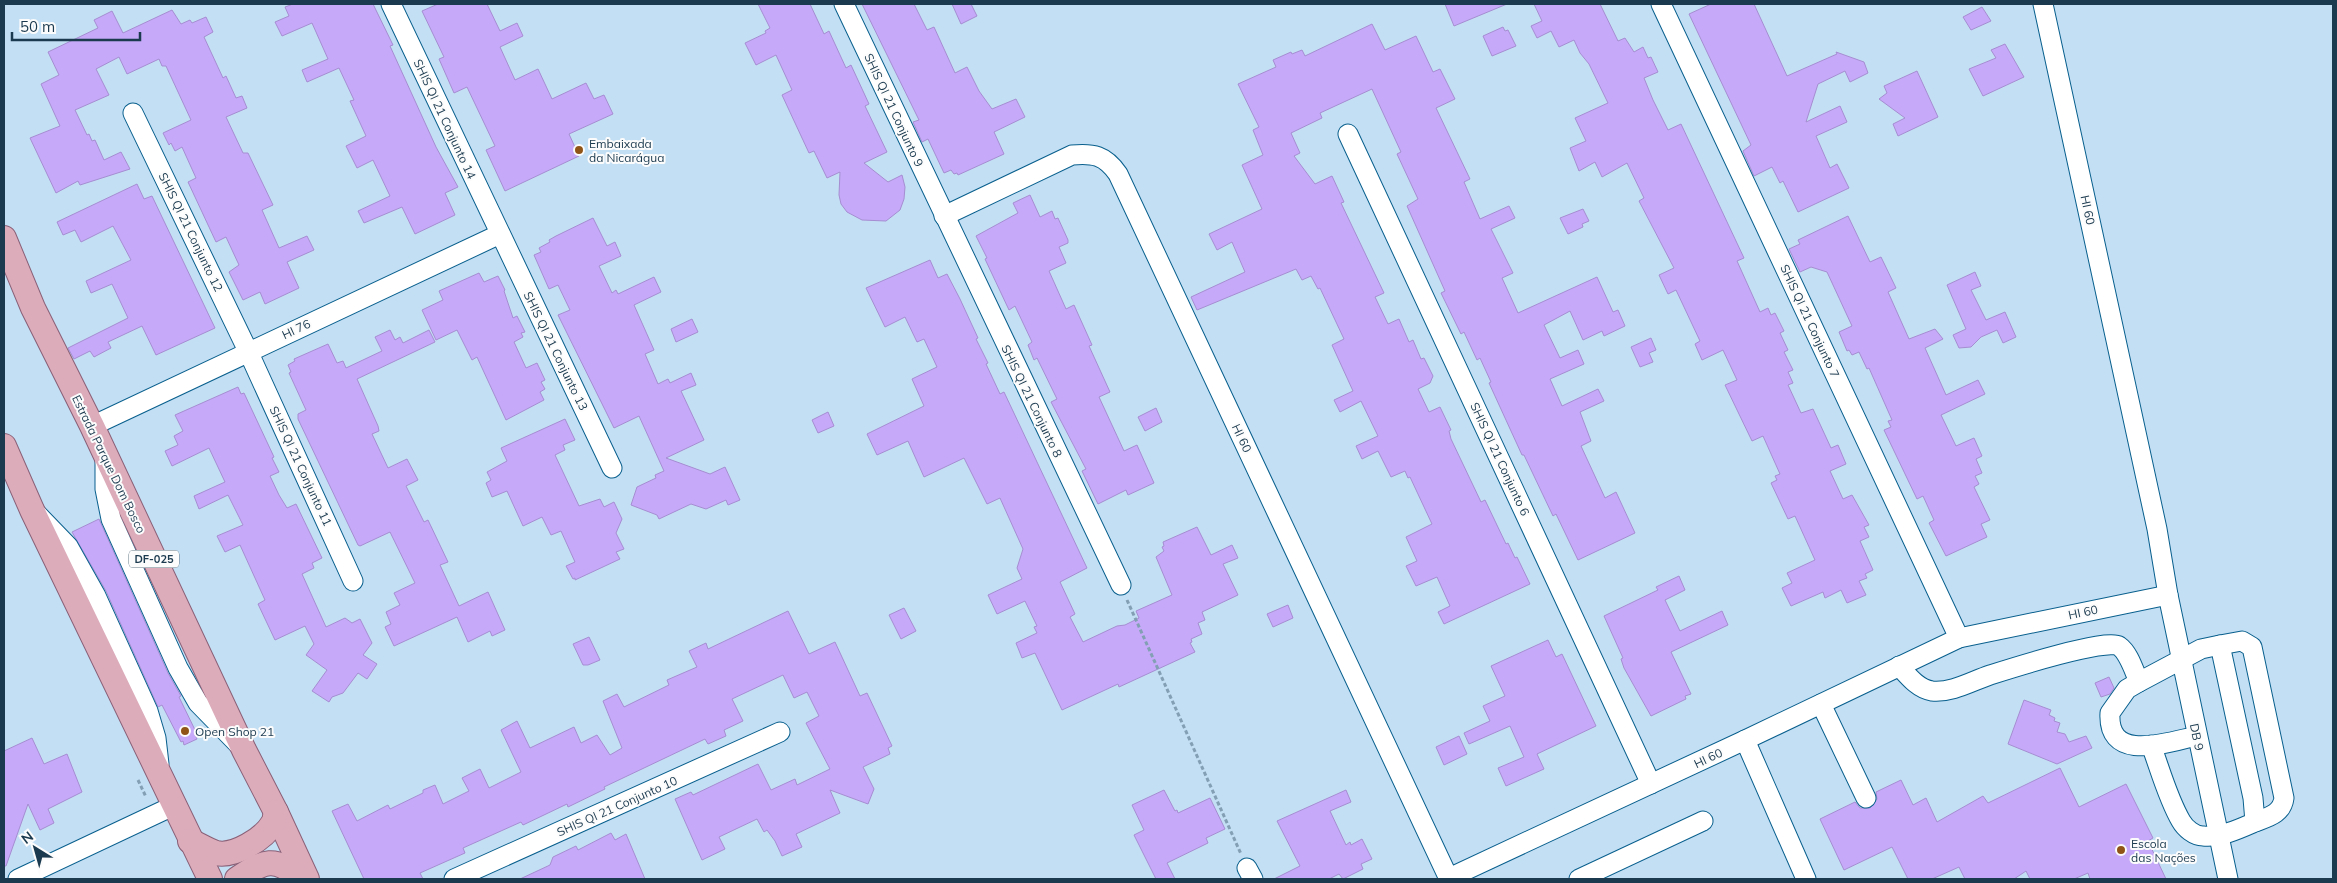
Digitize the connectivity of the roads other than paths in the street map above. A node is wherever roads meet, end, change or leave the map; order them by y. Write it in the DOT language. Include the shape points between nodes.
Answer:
graph roads {
  1 [pos="391,4"];
  2 [pos="844,4"];
  3 [pos="1662,4"];
  4 [pos="2043,4"];
  5 [pos="134,113"];
  6 [pos="1348,134"];
  7 [pos="944,216"];
  8 [pos="500,234"];
  9 [pos="4,238"];
  10 [pos="4,285"];
  11 [pos="33,308"];
  12 [pos="248,351"];
  13 [pos="92,426"];
  14 [pos="6,456"];
  15 [pos="612,468"];
  16 [pos="354,581"];
  17 [pos="1120,586"];
  18 [pos="2168,595"];
  19 [pos="1959,638"];
  20 [pos="2220,645"];
  21 [pos="2181,659"];
  22 [pos="1899,666"];
  23 [pos="2139,682"];
  24 [pos="1820,704"];
  25 [pos="780,732"];
  26 [pos="2197,736"];
  27 [pos="1745,740"];
  28 [pos="2151,745"];
  29 [pos="1651,784"];
  30 [pos="1866,798"];
  31 [pos="174,806"];
  32 [pos="276,812"];
  33 [pos="1702,820"];
  34 [pos="2255,822"];
  35 [pos="2218,834"];
  36 [pos="190,841"];
  37 [pos="18,879"];
  38 [pos="210,879"];
  39 [pos="237,879"];
  40 [pos="300,879"];
  41 [pos="307,879"];
  42 [pos="454,879"];
  43 [pos="1449,879"];
  44 [pos="1579,879"];
  45 [pos="1806,879"];
  46 [pos="2228,879"];
  1 -- 8 [label="street, SHIS QI 21 Conjunto 14"];
  2 -- 7 [label="street, SHIS QI 21 Conjunto 9"];
  3 -- 19 [label="street, SHIS QI 21 Conjunto 7"];
  4 -- 18 [label="street, HI 60" via="2157,529"];
  5 -- 12 [label="street, SHIS QI 21 Conjunto 12"];
  6 -- 29 [label="street, SHIS QI 21 Conjunto 6"];
  7 -- 17 [label="street, SHIS QI 21 Conjunto 8"];
  7 -- 43 [label="street, HI 60" via="1072,155 1087,154 1111,163"];
  8 -- 12 [label="street, HI 76"];
  8 -- 15 [label="street, SHIS QI 21 Conjunto 13"];
  9 -- 11 [label="main road, Estrada Parque Dom Bosco / DF-025"];
  10 -- 11 [label="main road"];
  11 -- 13 [label="main road, Estrada Parque Dom Bosco / DF-025"];
  12 -- 13 [label="street, HI 76"];
  12 -- 16 [label="street, SHIS QI 21 Conjunto 11"];
  13 -- 32 [label="main road, Estrada Parque Dom Bosco / DF-025"];
  14 -- 31 [label="main road"];
  18 -- 19 [label="street, HI 60"];
  18 -- 21 [label="street, DB 9"];
  19 -- 22 [label="street, HI 60"];
  20 -- 21 [label="street" via="2201,649"];
  20 -- 34 [label="street" via="2253,798"];
  20 -- 34 [label="street" via="2242,641 2252,647 2284,798 2278,812"];
  21 -- 23 [label="street"];
  21 -- 26 [label="street, DB 9"];
  22 -- 23 [label="street" via="1919,686 1932,691 1951,689 2080,649 2114,644 2120,646 2128,657"];
  22 -- 24 [label="street, HI 60"];
  23 -- 28 [label="street" via="2118,700 2110,713 2110,720 2112,729 2129,746"];
  24 -- 27 [label="street, HI 60"];
  24 -- 30 [label="street"];
  25 -- 42 [label="street, SHIS QI 21 Conjunto 10"];
  26 -- 28 [label="street"];
  26 -- 35 [label="street, DB 9"];
  27 -- 29 [label="street, HI 60"];
  27 -- 45 [label="street"];
  28 -- 35 [label="street" via="2181,821 2191,832 2202,836"];
  29 -- 43 [label="street, HI 60"];
  31 -- 36 [label="main road"];
  31 -- 37 [label="street"];
  32 -- 36 [label="main road" via="274,822 264,834 234,852 216,853"];
  32 -- 41 [label="main road, Estrada Parque Dom Bosco / DF-025"];
  33 -- 44 [label="street"];
  34 -- 35 [label="street"];
  35 -- 46 [label="street, DB 9"];
  36 -- 38 [label="main road"];
  39 -- 40 [label="main road" via="272,862 287,867"];
}
